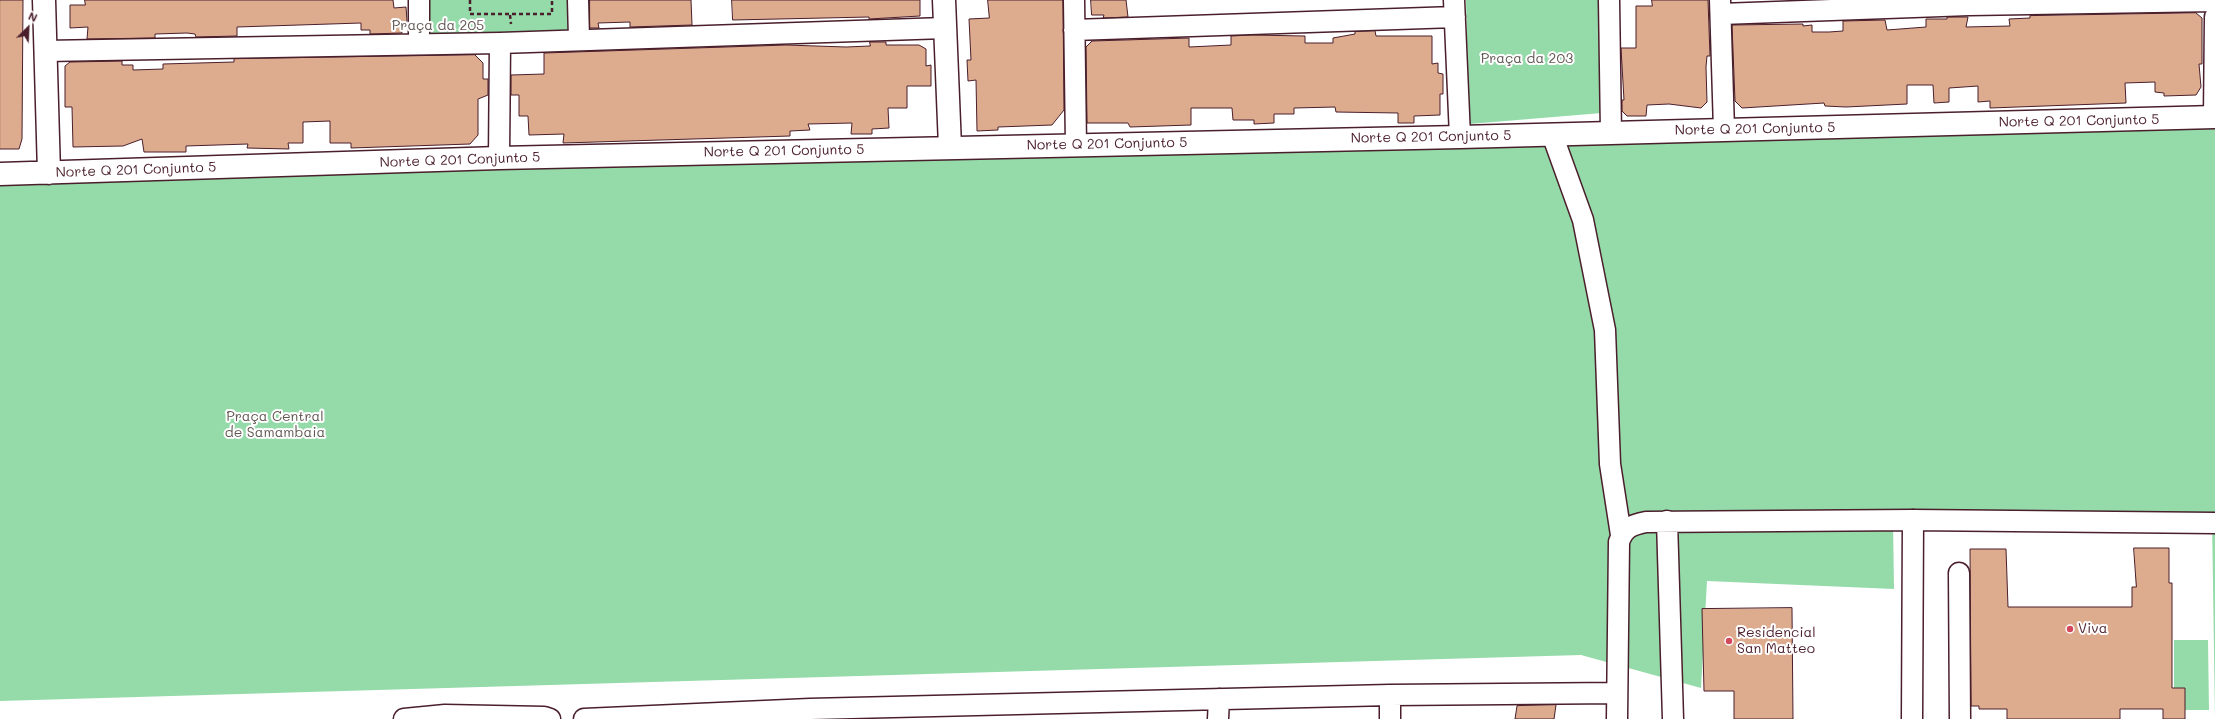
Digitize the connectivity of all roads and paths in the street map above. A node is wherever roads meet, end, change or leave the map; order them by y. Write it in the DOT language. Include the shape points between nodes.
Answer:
graph roads {
  1 [pos="44,0"];
  2 [pos="419,0"];
  3 [pos="470,0"];
  4 [pos="552,0"];
  5 [pos="578,0"];
  6 [pos="944,0"];
  7 [pos="1074,0"];
  8 [pos="1609,0"];
  9 [pos="2215,1"];
  10 [pos="1721,7"];
  11 [pos="1454,9"];
  12 [pos="2215,17"];
  13 [pos="944,28"];
  14 [pos="1074,30"];
  15 [pos="579,39"];
  16 [pos="419,43"];
  17 [pos="500,43"];
  18 [pos="45,51"];
  19 [pos="2214,117"];
  20 [pos="1724,130"];
  21 [pos="1611,133"];
  22 [pos="1552,134"];
  23 [pos="1460,137"];
  24 [pos="1076,145"];
  25 [pos="950,147"];
  26 [pos="499,158"];
  27 [pos="49,172"];
  28 [pos="0,174"];
  29 [pos="1913,520"];
  30 [pos="1667,522"];
  31 [pos="2215,523"];
  32 [pos="1621,535"];
  33 [pos="1959,573"];
  34 [pos="1617,693"];
  35 [pos="1390,695"];
  36 [pos="1219,699"];
  37 [pos="984,712"];
  38 [pos="809,714"];
  39 [pos="404,719"];
  40 [pos="550,719"];
  41 [pos="584,719"];
  42 [pos="1218,719"];
  43 [pos="1390,719"];
  44 [pos="1617,719"];
  45 [pos="1673,719"];
  46 [pos="1912,719"];
  47 [pos="1960,719"];
  1 -- 18 [label="street"];
  2 -- 16 [label="street"];
  3 -- 4 [label="path" via="470,14 510,15 552,14"];
  5 -- 15 [label="street"];
  6 -- 13 [label="street"];
  7 -- 14 [label="street"];
  8 -- 21 [label="street"];
  9 -- 10 [label="street"];
  10 -- 20 [label="street"];
  11 -- 14 [label="street"];
  11 -- 23 [label="street"];
  12 -- 19 [label="street"];
  13 -- 15 [label="street"];
  13 -- 25 [label="street"];
  14 -- 24 [label="street"];
  15 -- 17 [label="street"];
  16 -- 17 [label="street"];
  16 -- 18 [label="street"];
  17 -- 26 [label="street"];
  18 -- 27 [label="street"];
  19 -- 20 [label="street, Norte Q 201 Conjunto 5"];
  20 -- 21 [label="street, Norte Q 201 Conjunto 5"];
  21 -- 22 [label="street, Norte Q 201 Conjunto 5"];
  22 -- 23 [label="street, Norte Q 201 Conjunto 5"];
  22 -- 32 [label="street" via="1583,220 1605,330 1610,464"];
  23 -- 24 [label="street, Norte Q 201 Conjunto 5"];
  24 -- 25 [label="street, Norte Q 201 Conjunto 5"];
  25 -- 26 [label="street, Norte Q 201 Conjunto 5"];
  26 -- 27 [label="street, Norte Q 201 Conjunto 5"];
  27 -- 28 [label="street, Norte Q 201 Conjunto 5"];
  29 -- 30 [label="street"];
  29 -- 31 [label="street"];
  29 -- 46 [label="street"];
  30 -- 32 [label="street" via="1646,522 1629,526"];
  30 -- 45 [label="street"];
  32 -- 34 [label="street"];
  33 -- 47 [label="street"];
  34 -- 35 [label="street"];
  34 -- 44 [label="street"];
  35 -- 36 [label="street"];
  35 -- 43 [label="street"];
  36 -- 37 [label="street"];
  36 -- 42 [label="street"];
  37 -- 38 [label="street"];
  38 -- 41 [label="street"];
  39 -- 40 [label="street" via="445,715"];
}
